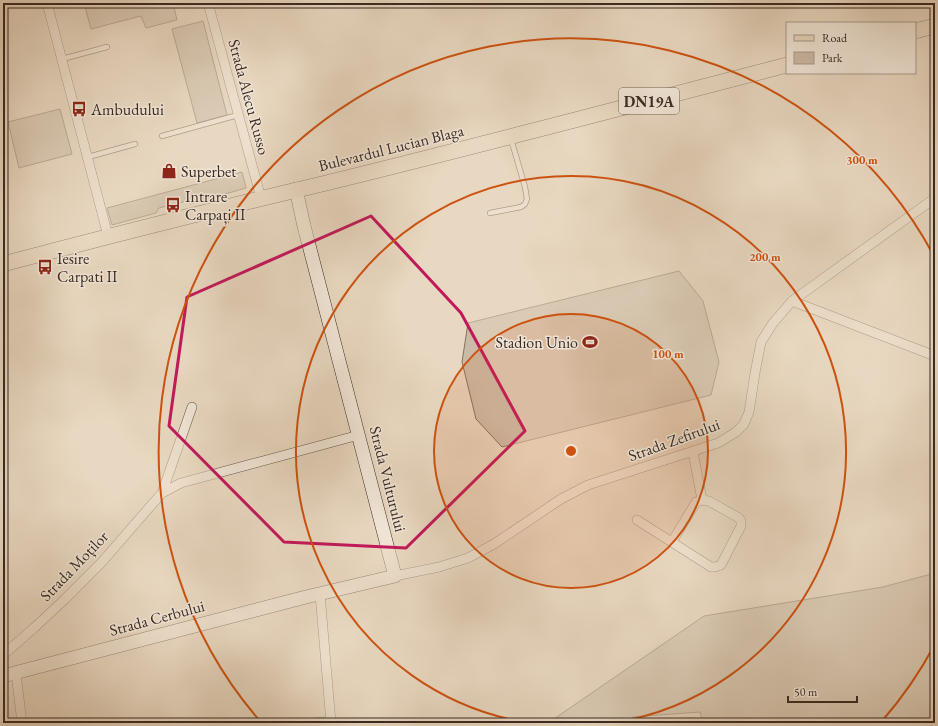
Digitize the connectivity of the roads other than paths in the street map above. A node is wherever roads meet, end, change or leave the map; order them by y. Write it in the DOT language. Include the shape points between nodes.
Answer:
graph roads {
  1 [pos="47,3"];
  2 [pos="208,3"];
  3 [pos="935,26"];
  4 [pos="916,31"];
  5 [pos="108,47"];
  6 [pos="62,59"];
  7 [pos="786,65"];
  8 [pos="238,115"];
  9 [pos="162,136"];
  10 [pos="511,136"];
  11 [pos="135,144"];
  12 [pos="88,157"];
  13 [pos="296,190"];
  14 [pos="261,198"];
  15 [pos="935,198"];
  16 [pos="490,213"];
  17 [pos="108,236"];
  18 [pos="3,264"];
  19 [pos="792,301"];
  20 [pos="935,356"];
  21 [pos="192,407"];
  22 [pos="359,435"];
  23 [pos="693,452"];
  24 [pos="162,493"];
  25 [pos="702,500"];
  26 [pos="637,520"];
  27 [pos="672,542"];
  28 [pos="395,576"];
  29 [pos="320,594"];
  30 [pos="3,655"];
  31 [pos="16,673"];
  32 [pos="3,676"];
  33 [pos="331,722"];
  34 [pos="22,723"];
  35 [pos="313,723"];
  1 -- 6 [label="street"];
  2 -- 8 [label="street, Strada Alecu Russo"];
  3 -- 4 [label="main road"];
  5 -- 6 [label="lane"];
  6 -- 12 [label="street"];
  7 -- 10 [label="main road, Bulevardul Lucian Blaga / DN19A"];
  8 -- 9 [label="lane"];
  8 -- 14 [label="street, Strada Alecu Russo"];
  10 -- 13 [label="main road, Bulevardul Lucian Blaga / DN19A"];
  10 -- 16 [label="lane" via="527,199 521,207"];
  11 -- 12 [label="lane"];
  12 -- 17 [label="street"];
  13 -- 14 [label="main road, Bulevardul Lucian Blaga / DN19A"];
  13 -- 22 [label="street, Strada Vulturului"];
  14 -- 17 [label="main road, Bulevardul Lucian Blaga / DN19A"];
  15 -- 19 [label="street, Strada Zefirului"];
  17 -- 18 [label="main road, Bulevardul Lucian Blaga / DN19A"];
  19 -- 20 [label="street"];
  19 -- 23 [label="street, Strada Zefirului" via="761,342 744,424 718,443"];
  21 -- 24 [label="street, Strada Moților"];
  22 -- 24 [label="street, Strada Moților" via="181,482"];
  22 -- 28 [label="street, Strada Vulturului"];
  23 -- 25 [label="street"];
  23 -- 28 [label="street, Strada Zefirului" via="588,485 561,499 494,544 468,558"];
  24 -- 30 [label="street, Strada Moților" via="96,568"];
  25 -- 27 [label="street" via="696,502"];
  25 -- 27 [label="street" via="741,521 741,526 721,565 711,567"];
  26 -- 27 [label="street"];
  28 -- 29 [label="street"];
  29 -- 31 [label="street, Strada Cerbului"];
  29 -- 33 [label="street"];
  31 -- 32 [label="street, Strada Cerbului"];
  31 -- 34 [label="street"];
  33 -- 35 [label="street"];
}
